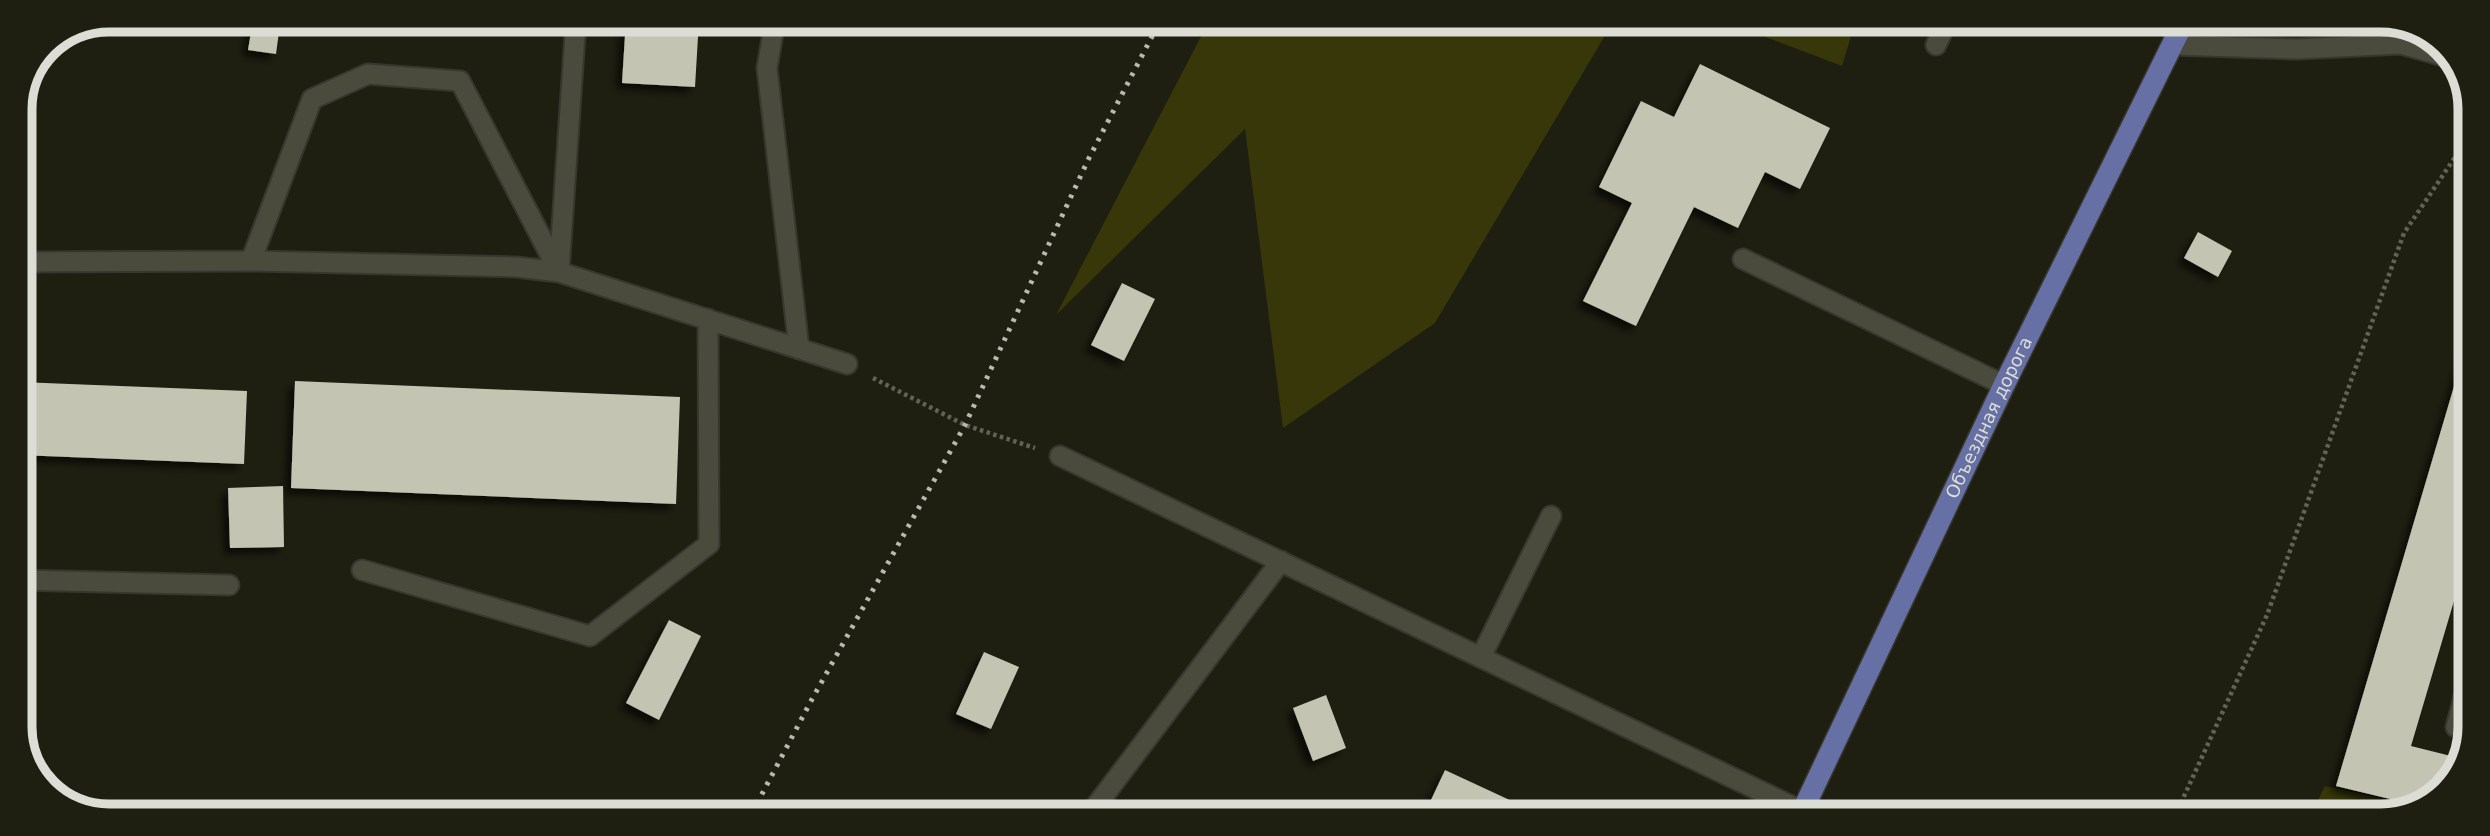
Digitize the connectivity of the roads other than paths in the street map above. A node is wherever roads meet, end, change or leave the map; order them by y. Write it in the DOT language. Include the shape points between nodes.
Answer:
graph roads {
  1 [pos="575,32"];
  2 [pos="773,32"];
  3 [pos="1942,32"];
  4 [pos="2179,32"];
  5 [pos="2174,45"];
  6 [pos="1936,46"];
  7 [pos="2434,53"];
  8 [pos="1743,259"];
  9 [pos="251,261"];
  10 [pos="32,262"];
  11 [pos="559,272"];
  12 [pos="708,319"];
  13 [pos="799,348"];
  14 [pos="848,364"];
  15 [pos="2004,385"];
  16 [pos="1060,456"];
  17 [pos="1551,516"];
  18 [pos="1281,561"];
  19 [pos="362,570"];
  20 [pos="32,580"];
  21 [pos="229,585"];
  22 [pos="1481,657"];
  23 [pos="1098,804"];
  24 [pos="1783,804"];
  25 [pos="1805,804"];
  1 -- 11 [label="lane"];
  2 -- 13 [label="lane" via="767,68"];
  3 -- 6 [label="lane"];
  4 -- 5 [label="main road, Объездная дорога"];
  5 -- 7 [label="lane" via="2297,49 2401,44"];
  5 -- 15 [label="main road, Объездная дорога"];
  8 -- 15 [label="lane"];
  9 -- 10 [label="lane"];
  9 -- 11 [label="lane"];
  9 -- 11 [label="lane" via="312,99 368,74 460,81"];
  11 -- 12 [label="lane"];
  12 -- 13 [label="lane"];
  12 -- 19 [label="lane" via="709,544 590,636"];
  13 -- 14 [label="lane"];
  15 -- 25 [label="main road, Объездная дорога"];
  16 -- 18 [label="lane"];
  17 -- 22 [label="lane"];
  18 -- 22 [label="lane"];
  18 -- 23 [label="lane"];
  20 -- 21 [label="lane"];
  22 -- 24 [label="lane"];
}
